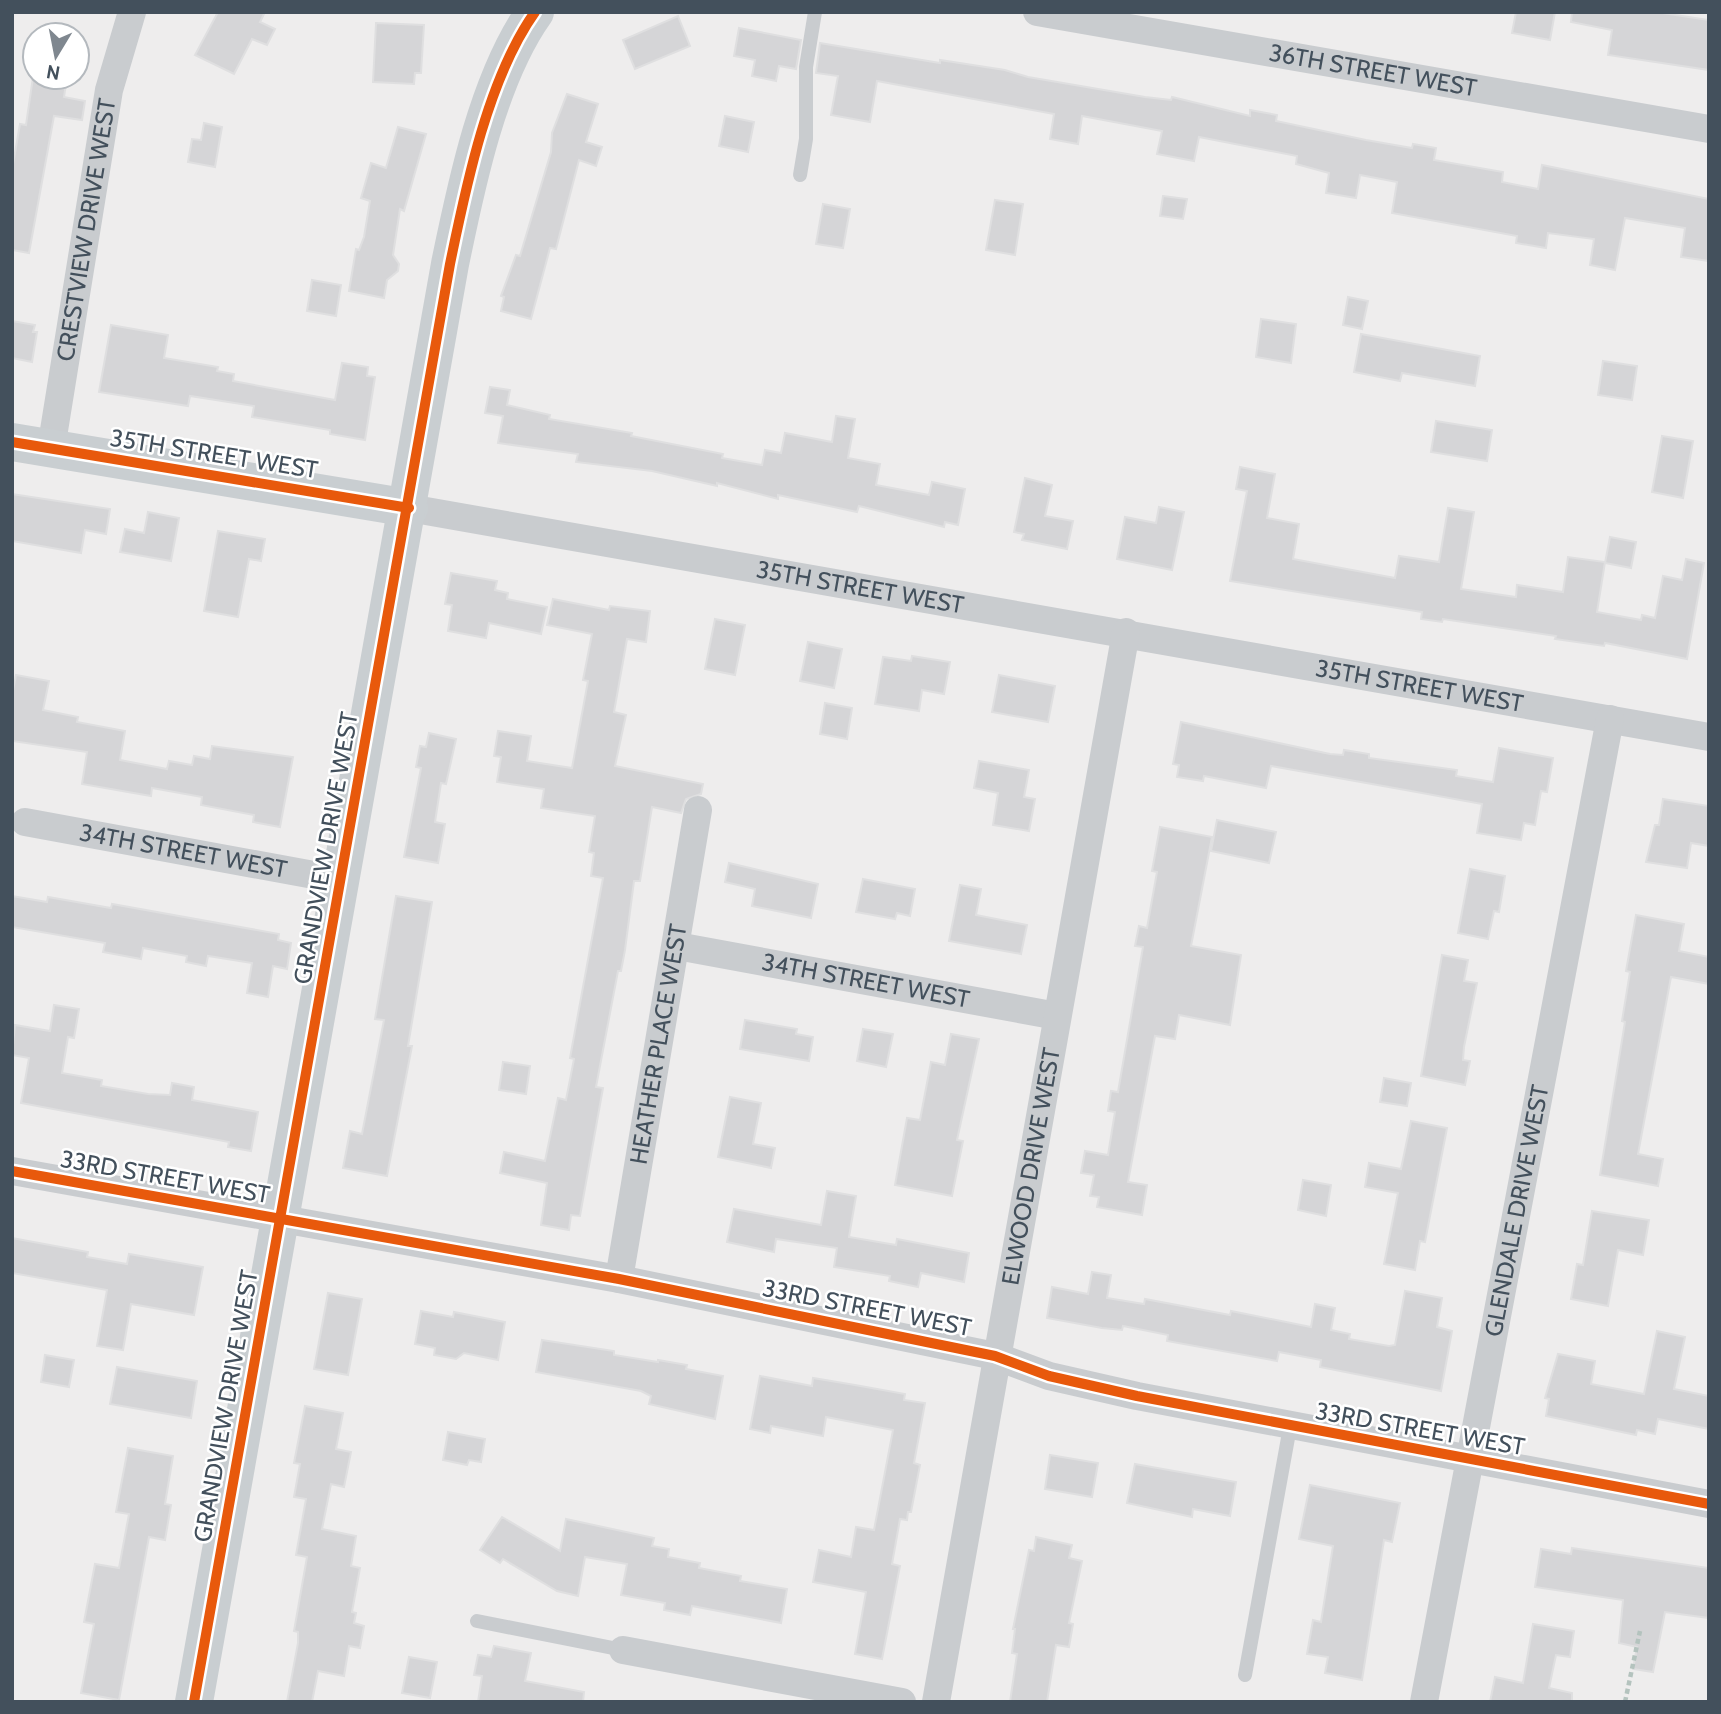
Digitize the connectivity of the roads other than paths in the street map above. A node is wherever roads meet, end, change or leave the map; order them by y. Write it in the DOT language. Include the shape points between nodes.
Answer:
graph roads {
  1 [pos="132,12"];
  2 [pos="534,12"];
  3 [pos="815,12"];
  4 [pos="1037,12"];
  5 [pos="1709,129"];
  6 [pos="800,175"];
  7 [pos="12,442"];
  8 [pos="51,449"];
  9 [pos="409,508"];
  10 [pos="1126,632"];
  11 [pos="1610,719"];
  12 [pos="1709,737"];
  13 [pos="698,810"];
  14 [pos="25,821"];
  15 [pos="341,880"];
  16 [pos="677,946"];
  17 [pos="1056,1016"];
  18 [pos="12,1171"];
  19 [pos="281,1219"];
  20 [pos="619,1279"];
  21 [pos="995,1356"];
  22 [pos="1290,1427"];
  23 [pos="1470,1459"];
  24 [pos="1709,1504"];
  25 [pos="477,1621"];
  26 [pos="624,1650"];
  27 [pos="1245,1675"];
  28 [pos="194,1702"];
  29 [pos="902,1702"];
  30 [pos="936,1702"];
  31 [pos="1424,1702"];
  1 -- 8 [label="street, CRESTVIEW DRIVE WEST" via="109,90"];
  2 -- 9 [label="street, GRANDVIEW DRIVE WEST" via="506,66 473,163 450,264"];
  3 -- 6 [label="lane" via="806,67 806,139"];
  4 -- 5 [label="street, 36TH STREET WEST"];
  7 -- 8 [label="street, 35TH STREET WEST"];
  8 -- 9 [label="street, 35TH STREET WEST"];
  9 -- 10 [label="street, 35TH STREET WEST"];
  9 -- 15 [label="street, GRANDVIEW DRIVE WEST"];
  10 -- 11 [label="street, 35TH STREET WEST"];
  10 -- 17 [label="street, ELWOOD DRIVE WEST"];
  11 -- 12 [label="street, 35TH STREET WEST"];
  11 -- 23 [label="street, GLENDALE DRIVE WEST"];
  13 -- 16 [label="street, HEATHER PLACE WEST"];
  14 -- 15 [label="street, 34TH STREET WEST"];
  15 -- 19 [label="street, GRANDVIEW DRIVE WEST"];
  16 -- 17 [label="street, 34TH STREET WEST"];
  16 -- 20 [label="street, HEATHER PLACE WEST"];
  17 -- 21 [label="street, ELWOOD DRIVE WEST"];
  18 -- 19 [label="street, 33RD STREET WEST"];
  19 -- 20 [label="street, 33RD STREET WEST"];
  19 -- 28 [label="street, GRANDVIEW DRIVE WEST"];
  20 -- 21 [label="street, 33RD STREET WEST"];
  21 -- 22 [label="street, 33RD STREET WEST" via="1049,1376"];
  21 -- 30 [label="street, ELWOOD DRIVE WEST"];
  22 -- 23 [label="street, 33RD STREET WEST"];
  22 -- 27 [label="lane"];
  23 -- 24 [label="street, 33RD STREET WEST"];
  23 -- 31 [label="street, GLENDALE DRIVE WEST"];
  25 -- 26 [label="lane"];
  26 -- 29 [label="street"];
}
